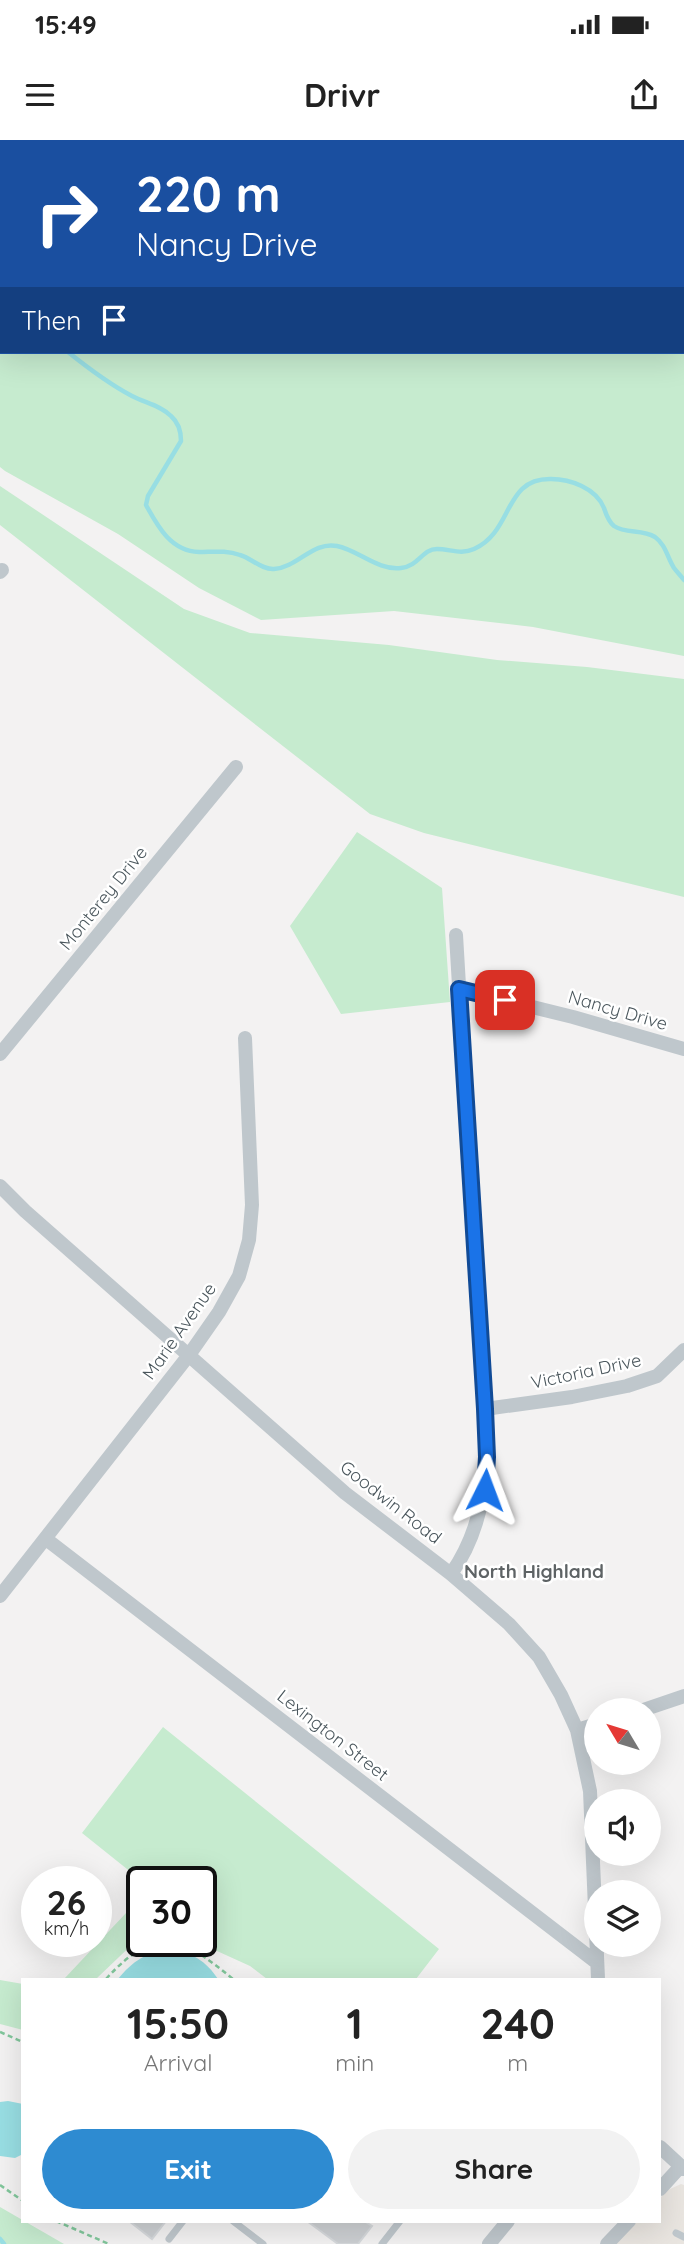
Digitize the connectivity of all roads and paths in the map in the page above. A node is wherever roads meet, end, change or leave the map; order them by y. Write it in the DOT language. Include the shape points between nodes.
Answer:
graph roads {
  1 [pos="236,767"];
  2 [pos="456,935"];
  3 [pos="459,989"];
  4 [pos="245,1038"];
  5 [pos="684,1049"];
  6 [pos="0,1054"];
  7 [pos="0,1186"];
  8 [pos="684,1350"];
  9 [pos="188,1355"];
  10 [pos="485,1409"];
  11 [pos="46,1539"];
  12 [pos="452,1574"];
  13 [pos="0,1595"];
  14 [pos="684,1696"];
  15 [pos="662,1704"];
  16 [pos="584,1728"];
  17 [pos="577,1730"];
  18 [pos="596,1962"];
  19 [pos="107,1978"];
  20 [pos="232,1978"];
  21 [pos="598,1978"];
  22 [pos="0,2032"];
  23 [pos="21,2041"];
  24 [pos="661,2148"];
  25 [pos="682,2168"];
  26 [pos="0,2185"];
  27 [pos="661,2188"];
  28 [pos="21,2200"];
  29 [pos="61,2223"];
  30 [pos="181,2223"];
  31 [pos="236,2223"];
  32 [pos="398,2223"];
  33 [pos="506,2223"];
  34 [pos="627,2223"];
  35 [pos="676,2233"];
  36 [pos="684,2238"];
  37 [pos="169,2239"];
  38 [pos="109,2244"];
  39 [pos="263,2244"];
  40 [pos="382,2244"];
  41 [pos="489,2244"];
  42 [pos="607,2244"];
  1 -- 6 [label="street, Monterey Drive"];
  2 -- 3 [label="street"];
  3 -- 5 [label="street, Nancy Drive"];
  3 -- 10 [label="street"];
  4 -- 9 [label="street, Marie Avenue" via="250,1240 239,1276"];
  7 -- 9 [label="street, Goodwin Road"];
  8 -- 10 [label="street, Victoria Drive" via="657,1376 627,1386"];
  9 -- 11 [label="street, Marie Avenue"];
  9 -- 12 [label="street, Goodwin Road" via="345,1493"];
  10 -- 12 [label="street" via="485,1490 477,1522"];
  11 -- 13 [label="street, Marie Avenue"];
  11 -- 18 [label="street, Lexington Street"];
  12 -- 17 [label="street, Goodwin Road" via="539,1657"];
  14 -- 15 [label="street"];
  16 -- 17 [label="street"];
  17 -- 18 [label="street, Goodwin Road" via="590,1791"];
  18 -- 21 [label="street, Goodwin Road"];
  19 -- 20 [label="path" via="142,1947 162,1943 196,1951"];
  22 -- 23 [label="path"];
  24 -- 25 [label="street"];
  25 -- 27 [label="street"];
  26 -- 28 [label="path"];
  29 -- 38 [label="path"];
  30 -- 37 [label="lane"];
  31 -- 39 [label="lane"];
  32 -- 40 [label="lane"];
  33 -- 41 [label="street"];
  34 -- 42 [label="street"];
  35 -- 36 [label="lane"];
}
